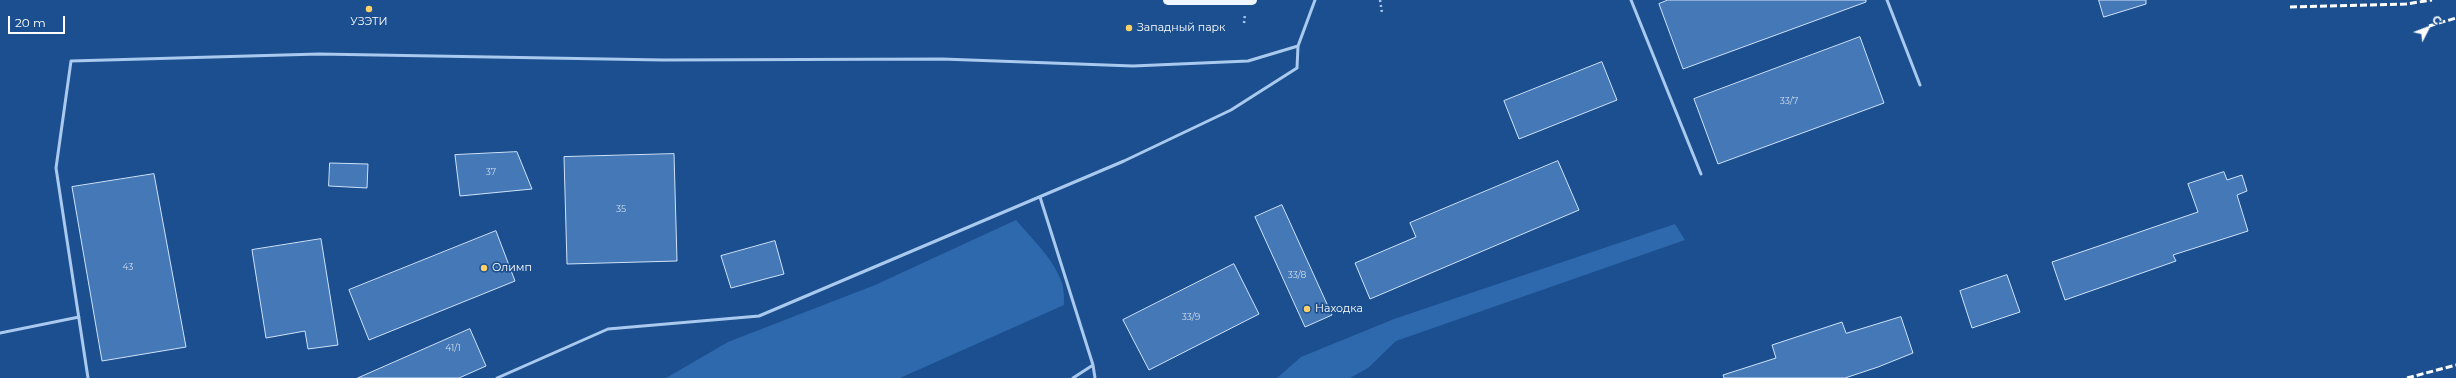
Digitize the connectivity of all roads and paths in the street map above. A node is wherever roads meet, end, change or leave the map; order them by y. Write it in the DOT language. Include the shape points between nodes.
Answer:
graph roads {
  1 [pos="1168,0"];
  2 [pos="1252,0"];
  3 [pos="1315,0"];
  4 [pos="1380,0"];
  5 [pos="1630,0"];
  6 [pos="1887,0"];
  7 [pos="1382,13"];
  8 [pos="1298,46"];
  9 [pos="1920,85"];
  10 [pos="1701,174"];
  11 [pos="1040,197"];
  12 [pos="79,318"];
  13 [pos="0,333"];
  14 [pos="1093,365"];
  15 [pos="88,378"];
  16 [pos="497,378"];
  17 [pos="1073,378"];
  18 [pos="1095,378"];
  1 -- 2 [label="main road"];
  3 -- 8 [label="lane"];
  4 -- 7 [label="path"];
  5 -- 10 [label="lane"];
  6 -- 9 [label="lane"];
  8 -- 11 [label="lane" via="1297,68 1231,110 1124,161"];
  8 -- 12 [label="lane" via="1248,61 1133,66 942,59 663,60 319,54 72,61 56,168"];
  11 -- 14 [label="lane"];
  11 -- 16 [label="lane" via="759,316 608,329"];
  12 -- 13 [label="lane"];
  12 -- 15 [label="lane"];
  14 -- 17 [label="lane"];
  14 -- 18 [label="lane"];
}
